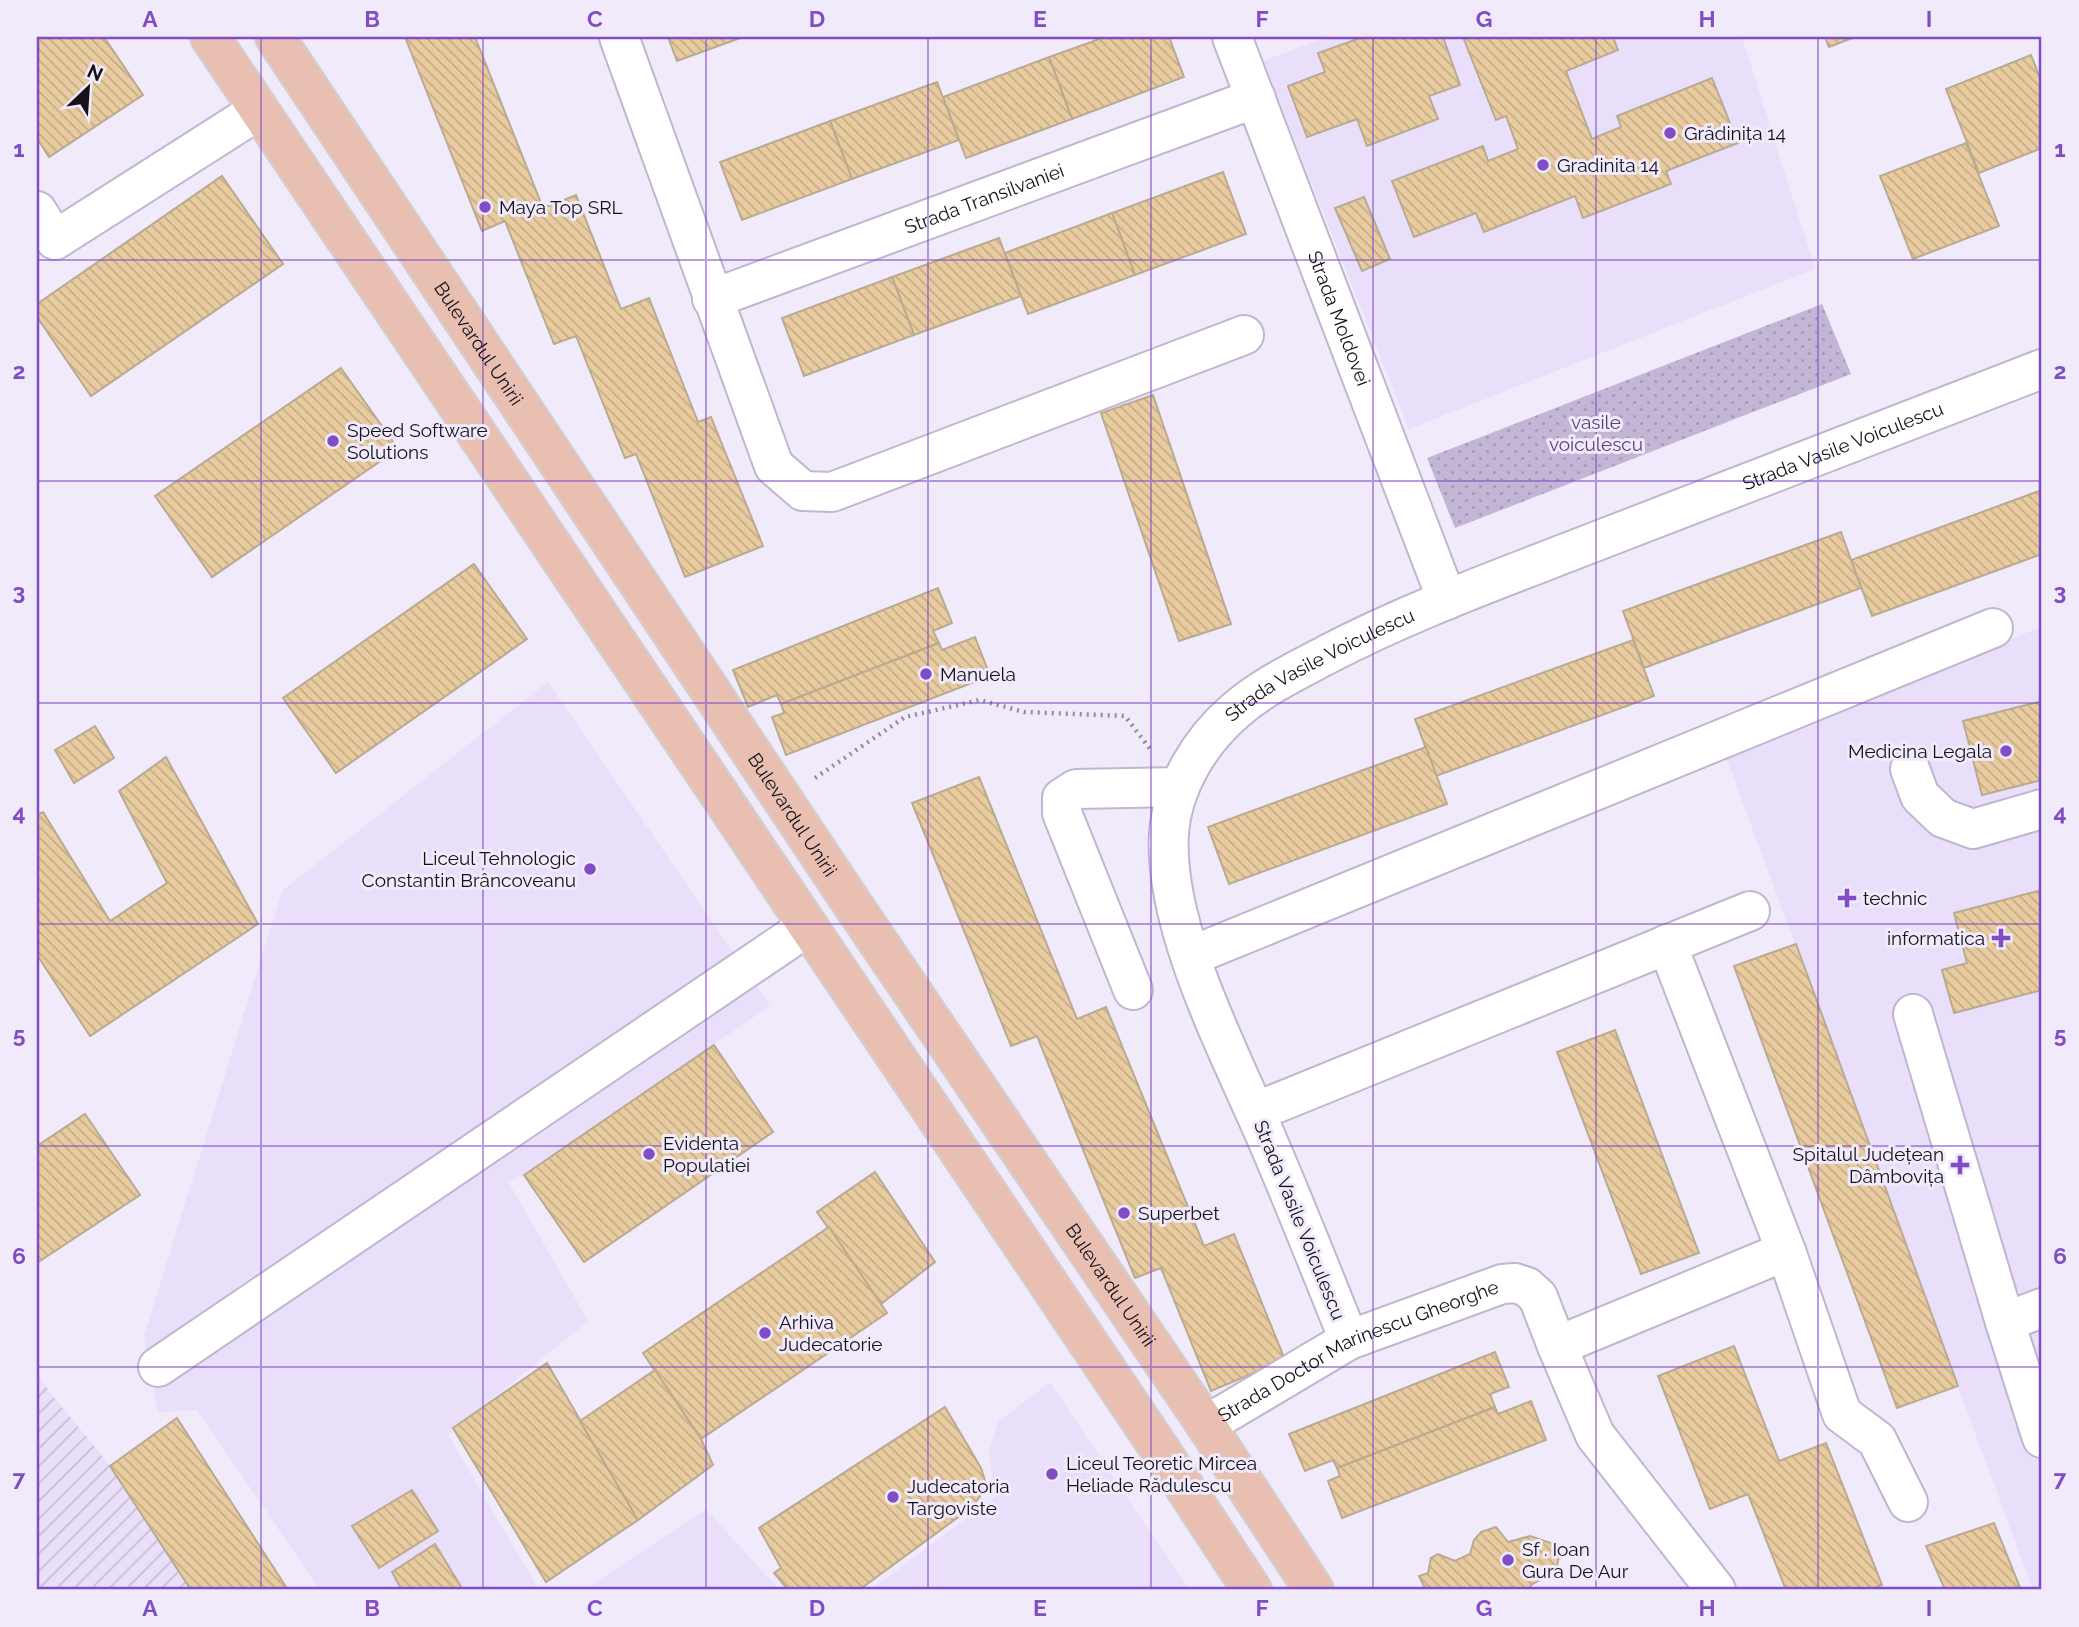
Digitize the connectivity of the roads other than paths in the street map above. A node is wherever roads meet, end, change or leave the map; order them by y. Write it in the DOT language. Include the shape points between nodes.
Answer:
graph roads {
  1 [pos="210,37"];
  2 [pos="275,37"];
  3 [pos="620,37"];
  4 [pos="1232,37"];
  5 [pos="305,82"];
  6 [pos="1256,98"];
  7 [pos="259,110"];
  8 [pos="43,236"];
  9 [pos="712,299"];
  10 [pos="1244,335"];
  11 [pos="2042,369"];
  12 [pos="1447,600"];
  13 [pos="1993,628"];
  14 [pos="1910,769"];
  15 [pos="1180,787"];
  16 [pos="2042,809"];
  17 [pos="1750,911"];
  18 [pos="807,927"];
  19 [pos="1667,944"];
  20 [pos="1191,956"];
  21 [pos="1133,990"];
  22 [pos="1913,1014"];
  23 [pos="1255,1112"];
  24 [pos="1786,1251"];
  25 [pos="2042,1308"];
  26 [pos="2005,1322"];
  27 [pos="1349,1340"];
  28 [pos="1557,1346"];
  29 [pos="158,1367"];
  30 [pos="1206,1425"];
  31 [pos="2042,1438"];
  32 [pos="1163,1454"];
  33 [pos="1908,1502"];
  34 [pos="1252,1590"];
  35 [pos="1314,1590"];
  36 [pos="1716,1590"];
  1 -- 7 [label="main road"];
  2 -- 5 [label="main road, Bulevardul Unirii"];
  3 -- 9 [label="street"];
  4 -- 6 [label="street, Strada Moldovei"];
  5 -- 7 [label="main road"];
  5 -- 30 [label="main road, Bulevardul Unirii" via="849,900"];
  6 -- 9 [label="street, Strada Transilvaniei"];
  6 -- 12 [label="street, Strada Moldovei"];
  7 -- 8 [label="street"];
  7 -- 18 [label="main road"];
  9 -- 10 [label="street" via="774,466 803,491 832,492"];
  11 -- 12 [label="street, Strada Vasile Voiculescu"];
  12 -- 15 [label="street, Strada Vasile Voiculescu" via="1364,635 1281,678 1233,712 1199,751"];
  13 -- 20 [label="street"];
  14 -- 16 [label="street" via="1920,796 1943,818 1973,829"];
  15 -- 20 [label="street, Strada Vasile Voiculescu" via="1169,831 1172,891"];
  15 -- 21 [label="street" via="1076,789 1062,798 1062,813"];
  17 -- 19 [label="street"];
  18 -- 29 [label="street"];
  18 -- 32 [label="main road"];
  19 -- 23 [label="street"];
  19 -- 24 [label="street"];
  20 -- 23 [label="street, Strada Vasile Voiculescu"];
  22 -- 26 [label="street"];
  23 -- 27 [label="street, Strada Vasile Voiculescu"];
  24 -- 28 [label="street"];
  24 -- 33 [label="street" via="1842,1414 1877,1440"];
  25 -- 26 [label="street"];
  26 -- 31 [label="street"];
  27 -- 28 [label="street, Strada Doctor Marinescu Gheorghe" via="1515,1283 1538,1297"];
  27 -- 30 [label="street, Strada Doctor Marinescu Gheorghe"];
  28 -- 36 [label="street, Strada Doctor Marinescu Gheorghe" via="1595,1434"];
  30 -- 32 [label="main road"];
  30 -- 35 [label="main road, Bulevardul Unirii"];
  32 -- 34 [label="main road"];
}
